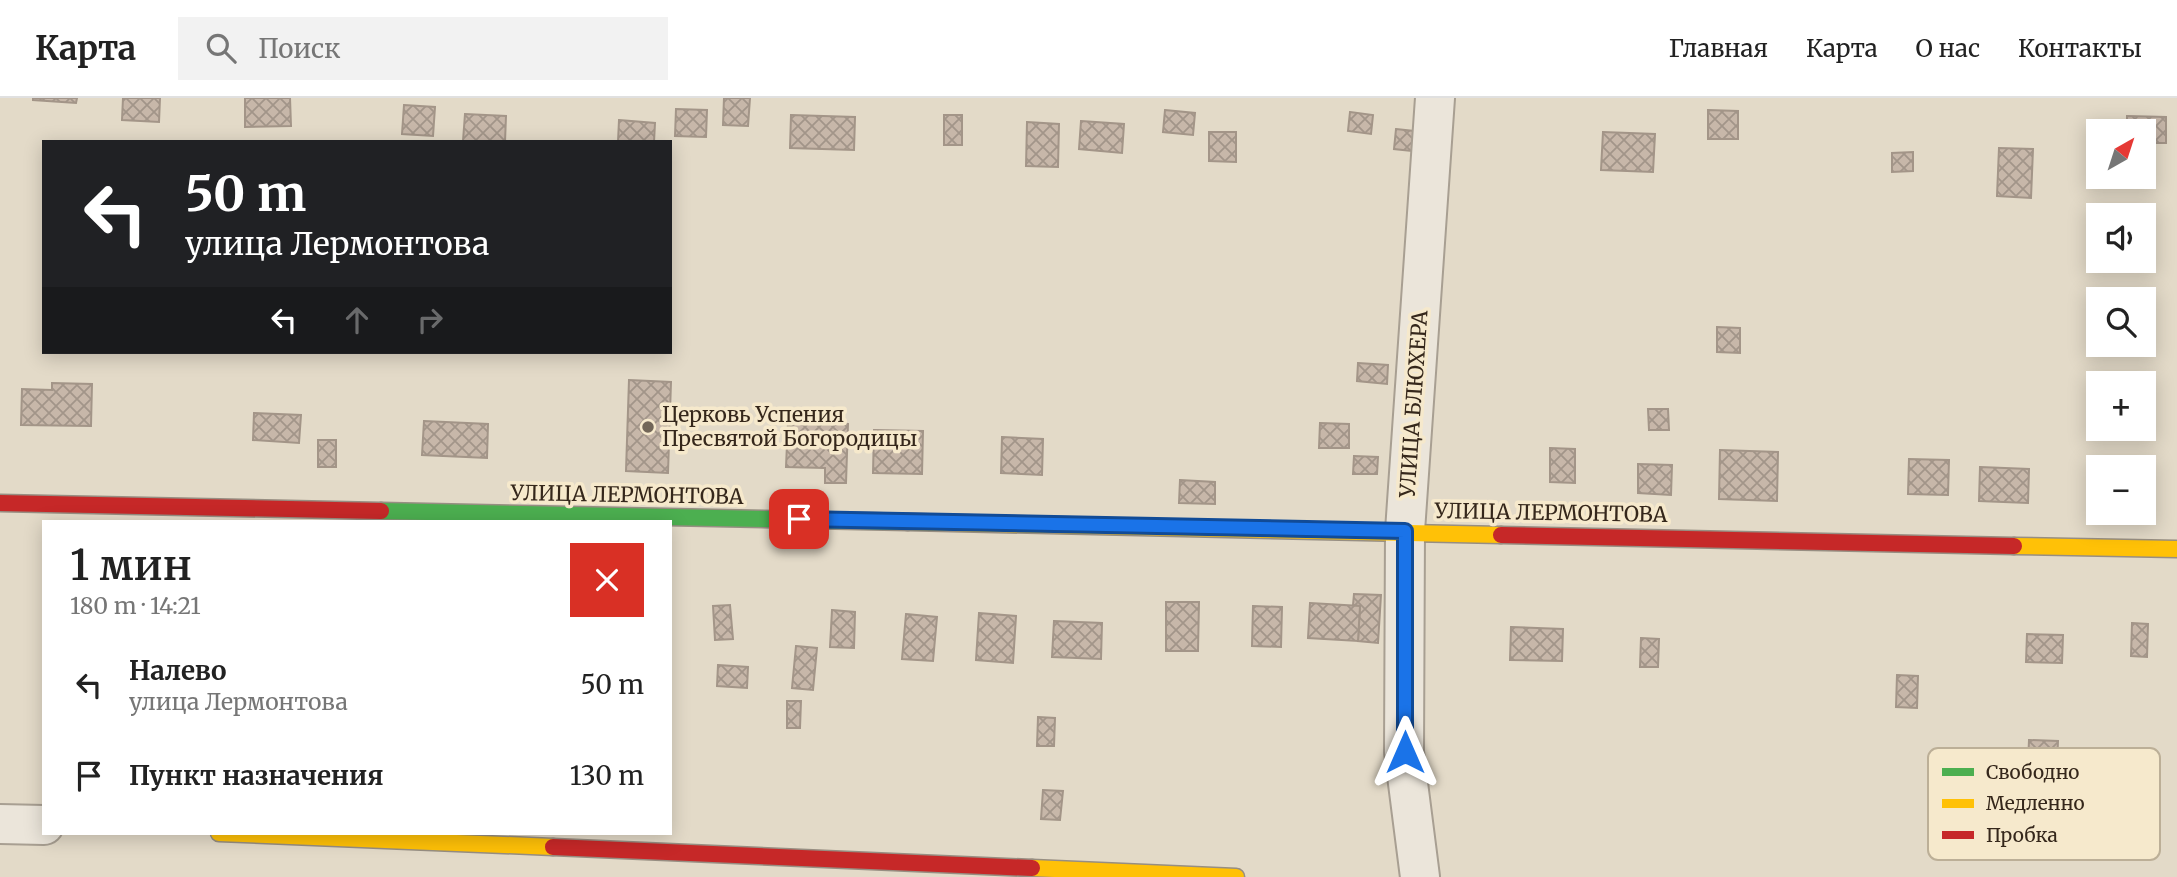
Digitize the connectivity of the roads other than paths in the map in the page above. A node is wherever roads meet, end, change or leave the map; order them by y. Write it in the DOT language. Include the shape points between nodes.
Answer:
graph roads {
  1 [pos="1435,98"];
  2 [pos="0,503"];
  3 [pos="1405,531"];
  4 [pos="2177,549"];
  5 [pos="0,824"];
  6 [pos="42,825"];
  7 [pos="265,835"];
  8 [pos="1236,877"];
  9 [pos="1420,877"];
  1 -- 3 [label="street, УЛИЦА БЛЮХЕРА"];
  2 -- 3 [label="street, УЛИЦА ЛЕРМОНТОВА"];
  3 -- 4 [label="street, УЛИЦА ЛЕРМОНТОВА"];
  3 -- 9 [label="street, УЛИЦА БЛЮХЕРА" via="1405,752"];
  5 -- 6 [label="street"];
  7 -- 8 [label="street"];
}
